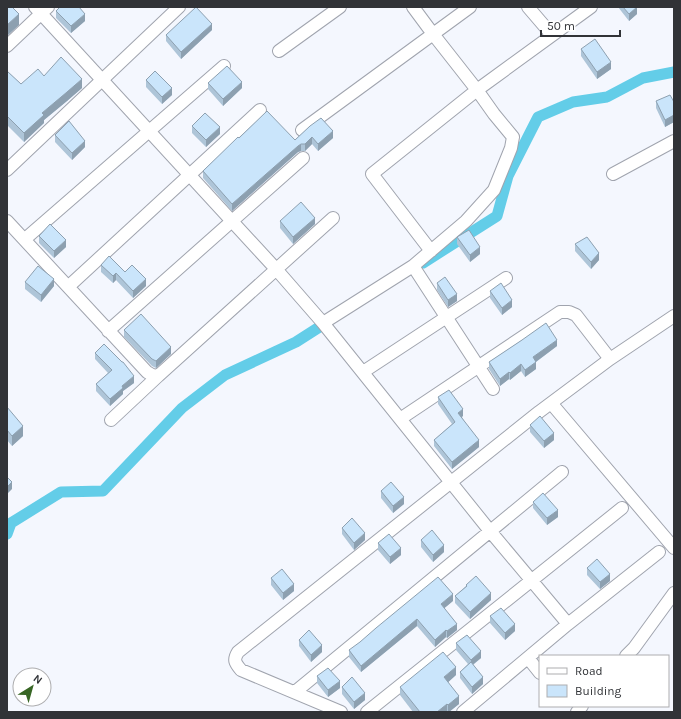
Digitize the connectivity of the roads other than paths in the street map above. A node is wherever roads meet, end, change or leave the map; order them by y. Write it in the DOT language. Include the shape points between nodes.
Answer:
graph roads {
  1 [pos="179,7"];
  2 [pos="340,7"];
  3 [pos="413,7"];
  4 [pos="470,7"];
  5 [pos="528,7"];
  6 [pos="591,7"];
  7 [pos="41,9"];
  8 [pos="433,34"];
  9 [pos="552,35"];
  10 [pos="7,46"];
  11 [pos="279,51"];
  12 [pos="224,66"];
  13 [pos="102,80"];
  14 [pos="477,90"];
  15 [pos="260,110"];
  16 [pos="302,130"];
  17 [pos="149,131"];
  18 [pos="674,141"];
  19 [pos="303,158"];
  20 [pos="7,170"];
  21 [pos="613,174"];
  22 [pos="189,175"];
  23 [pos="333,218"];
  24 [pos="7,221"];
  25 [pos="232,221"];
  26 [pos="25,239"];
  27 [pos="431,251"];
  28 [pos="413,266"];
  29 [pos="276,269"];
  30 [pos="506,278"];
  31 [pos="69,286"];
  32 [pos="674,316"];
  33 [pos="446,317"];
  34 [pos="323,323"];
  35 [pos="108,331"];
  36 [pos="610,359"];
  37 [pos="479,367"];
  38 [pos="363,372"];
  39 [pos="158,376"];
  40 [pos="493,389"];
  41 [pos="551,403"];
  42 [pos="400,419"];
  43 [pos="111,420"];
  44 [pos="562,472"];
  45 [pos="451,482"];
  46 [pos="622,508"];
  47 [pos="490,531"];
  48 [pos="674,548"];
  49 [pos="659,552"];
  50 [pos="532,580"];
  51 [pos="674,593"];
  52 [pos="568,624"];
  53 [pos="627,655"];
  54 [pos="528,658"];
  55 [pos="539,672"];
  56 [pos="295,692"];
  57 [pos="341,712"];
  58 [pos="367,712"];
  59 [pos="463,712"];
  1 -- 13 [label="street"];
  2 -- 11 [label="street"];
  3 -- 8 [label="street"];
  4 -- 8 [label="street"];
  5 -- 9 [label="street"];
  6 -- 9 [label="street"];
  7 -- 10 [label="street"];
  7 -- 13 [label="street"];
  8 -- 14 [label="street"];
  8 -- 16 [label="street"];
  9 -- 14 [label="street"];
  12 -- 17 [label="street"];
  13 -- 17 [label="street"];
  13 -- 20 [label="street"];
  14 -- 27 [label="street" via="513,137 511,148 494,190 466,221"];
  14 -- 27 [label="street" via="372,174"];
  15 -- 22 [label="street"];
  17 -- 22 [label="street"];
  17 -- 26 [label="street"];
  18 -- 21 [label="street"];
  19 -- 25 [label="street"];
  22 -- 25 [label="street"];
  22 -- 31 [label="street"];
  23 -- 29 [label="street"];
  24 -- 26 [label="street"];
  25 -- 29 [label="street"];
  25 -- 35 [label="street"];
  26 -- 31 [label="street"];
  27 -- 28 [label="street"];
  28 -- 33 [label="street"];
  28 -- 34 [label="street"];
  29 -- 34 [label="street"];
  29 -- 39 [label="street"];
  30 -- 33 [label="street"];
  31 -- 35 [label="street"];
  32 -- 36 [label="street"];
  33 -- 37 [label="street"];
  33 -- 38 [label="street"];
  34 -- 38 [label="street"];
  35 -- 39 [label="street" via="147,372"];
  36 -- 37 [label="street" via="576,315 560,312"];
  36 -- 41 [label="street"];
  37 -- 40 [label="street"];
  37 -- 42 [label="street"];
  38 -- 42 [label="street"];
  39 -- 43 [label="street"];
  41 -- 45 [label="street"];
  41 -- 48 [label="street"];
  42 -- 45 [label="street"];
  44 -- 47 [label="street"];
  45 -- 47 [label="street"];
  45 -- 56 [label="street" via="238,652 235,657 236,664 241,670"];
  46 -- 50 [label="street"];
  47 -- 50 [label="street"];
  47 -- 56 [label="street"];
  49 -- 52 [label="street"];
  50 -- 52 [label="street"];
  50 -- 58 [label="street"];
  51 -- 53 [label="street"];
  52 -- 54 [label="street"];
  54 -- 55 [label="street"];
  54 -- 59 [label="street"];
  56 -- 57 [label="street"];
}
